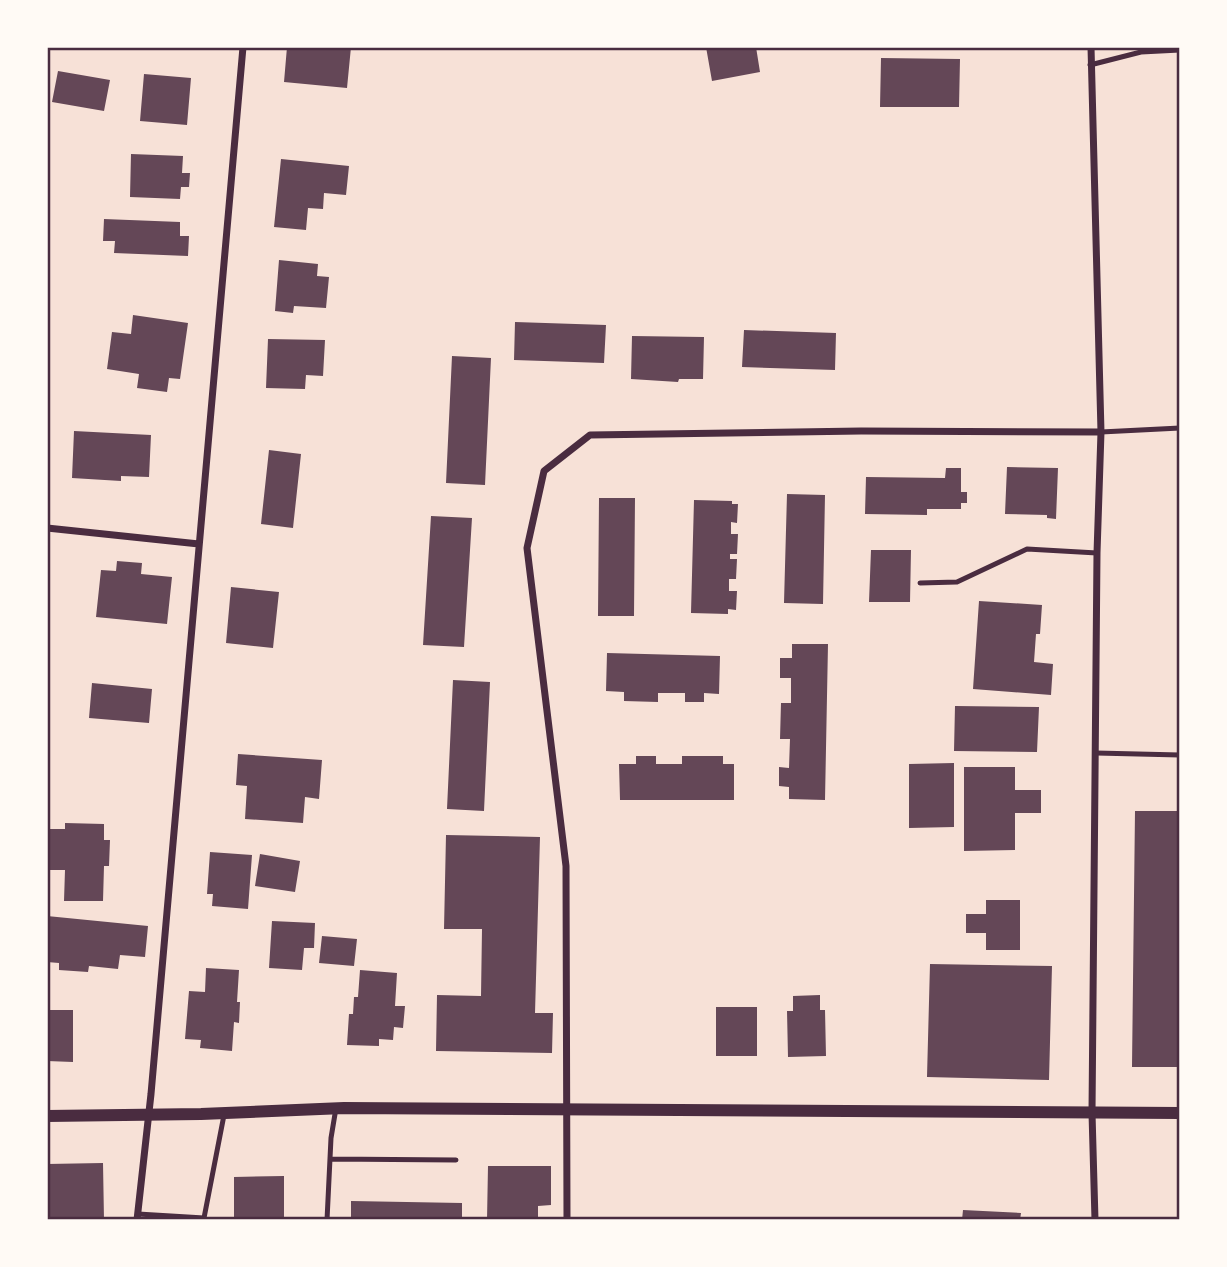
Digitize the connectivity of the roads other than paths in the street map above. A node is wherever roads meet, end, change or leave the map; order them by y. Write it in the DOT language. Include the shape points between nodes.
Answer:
graph roads {
  1 [pos="243,47"];
  2 [pos="1091,47"];
  3 [pos="1180,50"];
  4 [pos="1090,65"];
  5 [pos="1180,429"];
  6 [pos="1101,432"];
  7 [pos="47,528"];
  8 [pos="199,544"];
  9 [pos="1097,554"];
  10 [pos="920,583"];
  11 [pos="1096,754"];
  12 [pos="1180,755"];
  13 [pos="336,1108"];
  14 [pos="567,1108"];
  15 [pos="1092,1113"];
  16 [pos="1180,1113"];
  17 [pos="224,1114"];
  18 [pos="47,1116"];
  19 [pos="148,1116"];
  20 [pos="330,1159"];
  21 [pos="456,1160"];
  22 [pos="138,1217"];
  23 [pos="327,1220"];
  24 [pos="567,1220"];
  25 [pos="1095,1220"];
  1 -- 8 [label="street"];
  2 -- 4 [label="street"];
  3 -- 4 [label="lane" via="1141,52"];
  4 -- 6 [label="street"];
  5 -- 6 [label="lane"];
  6 -- 9 [label="street"];
  6 -- 14 [label="street" via="590,435 544,471 527,548 566,866"];
  7 -- 8 [label="street"];
  8 -- 19 [label="street"];
  9 -- 10 [label="lane" via="1027,549 957,582"];
  9 -- 11 [label="street"];
  11 -- 12 [label="lane"];
  11 -- 15 [label="street"];
  13 -- 14 [label="street"];
  13 -- 17 [label="street"];
  13 -- 20 [label="lane"];
  14 -- 15 [label="street"];
  14 -- 24 [label="street"];
  15 -- 16 [label="street"];
  15 -- 25 [label="street"];
  17 -- 19 [label="street"];
  17 -- 22 [label="lane" via="204,1218"];
  18 -- 19 [label="street"];
  19 -- 22 [label="street"];
  20 -- 21 [label="lane"];
  20 -- 23 [label="lane"];
}
